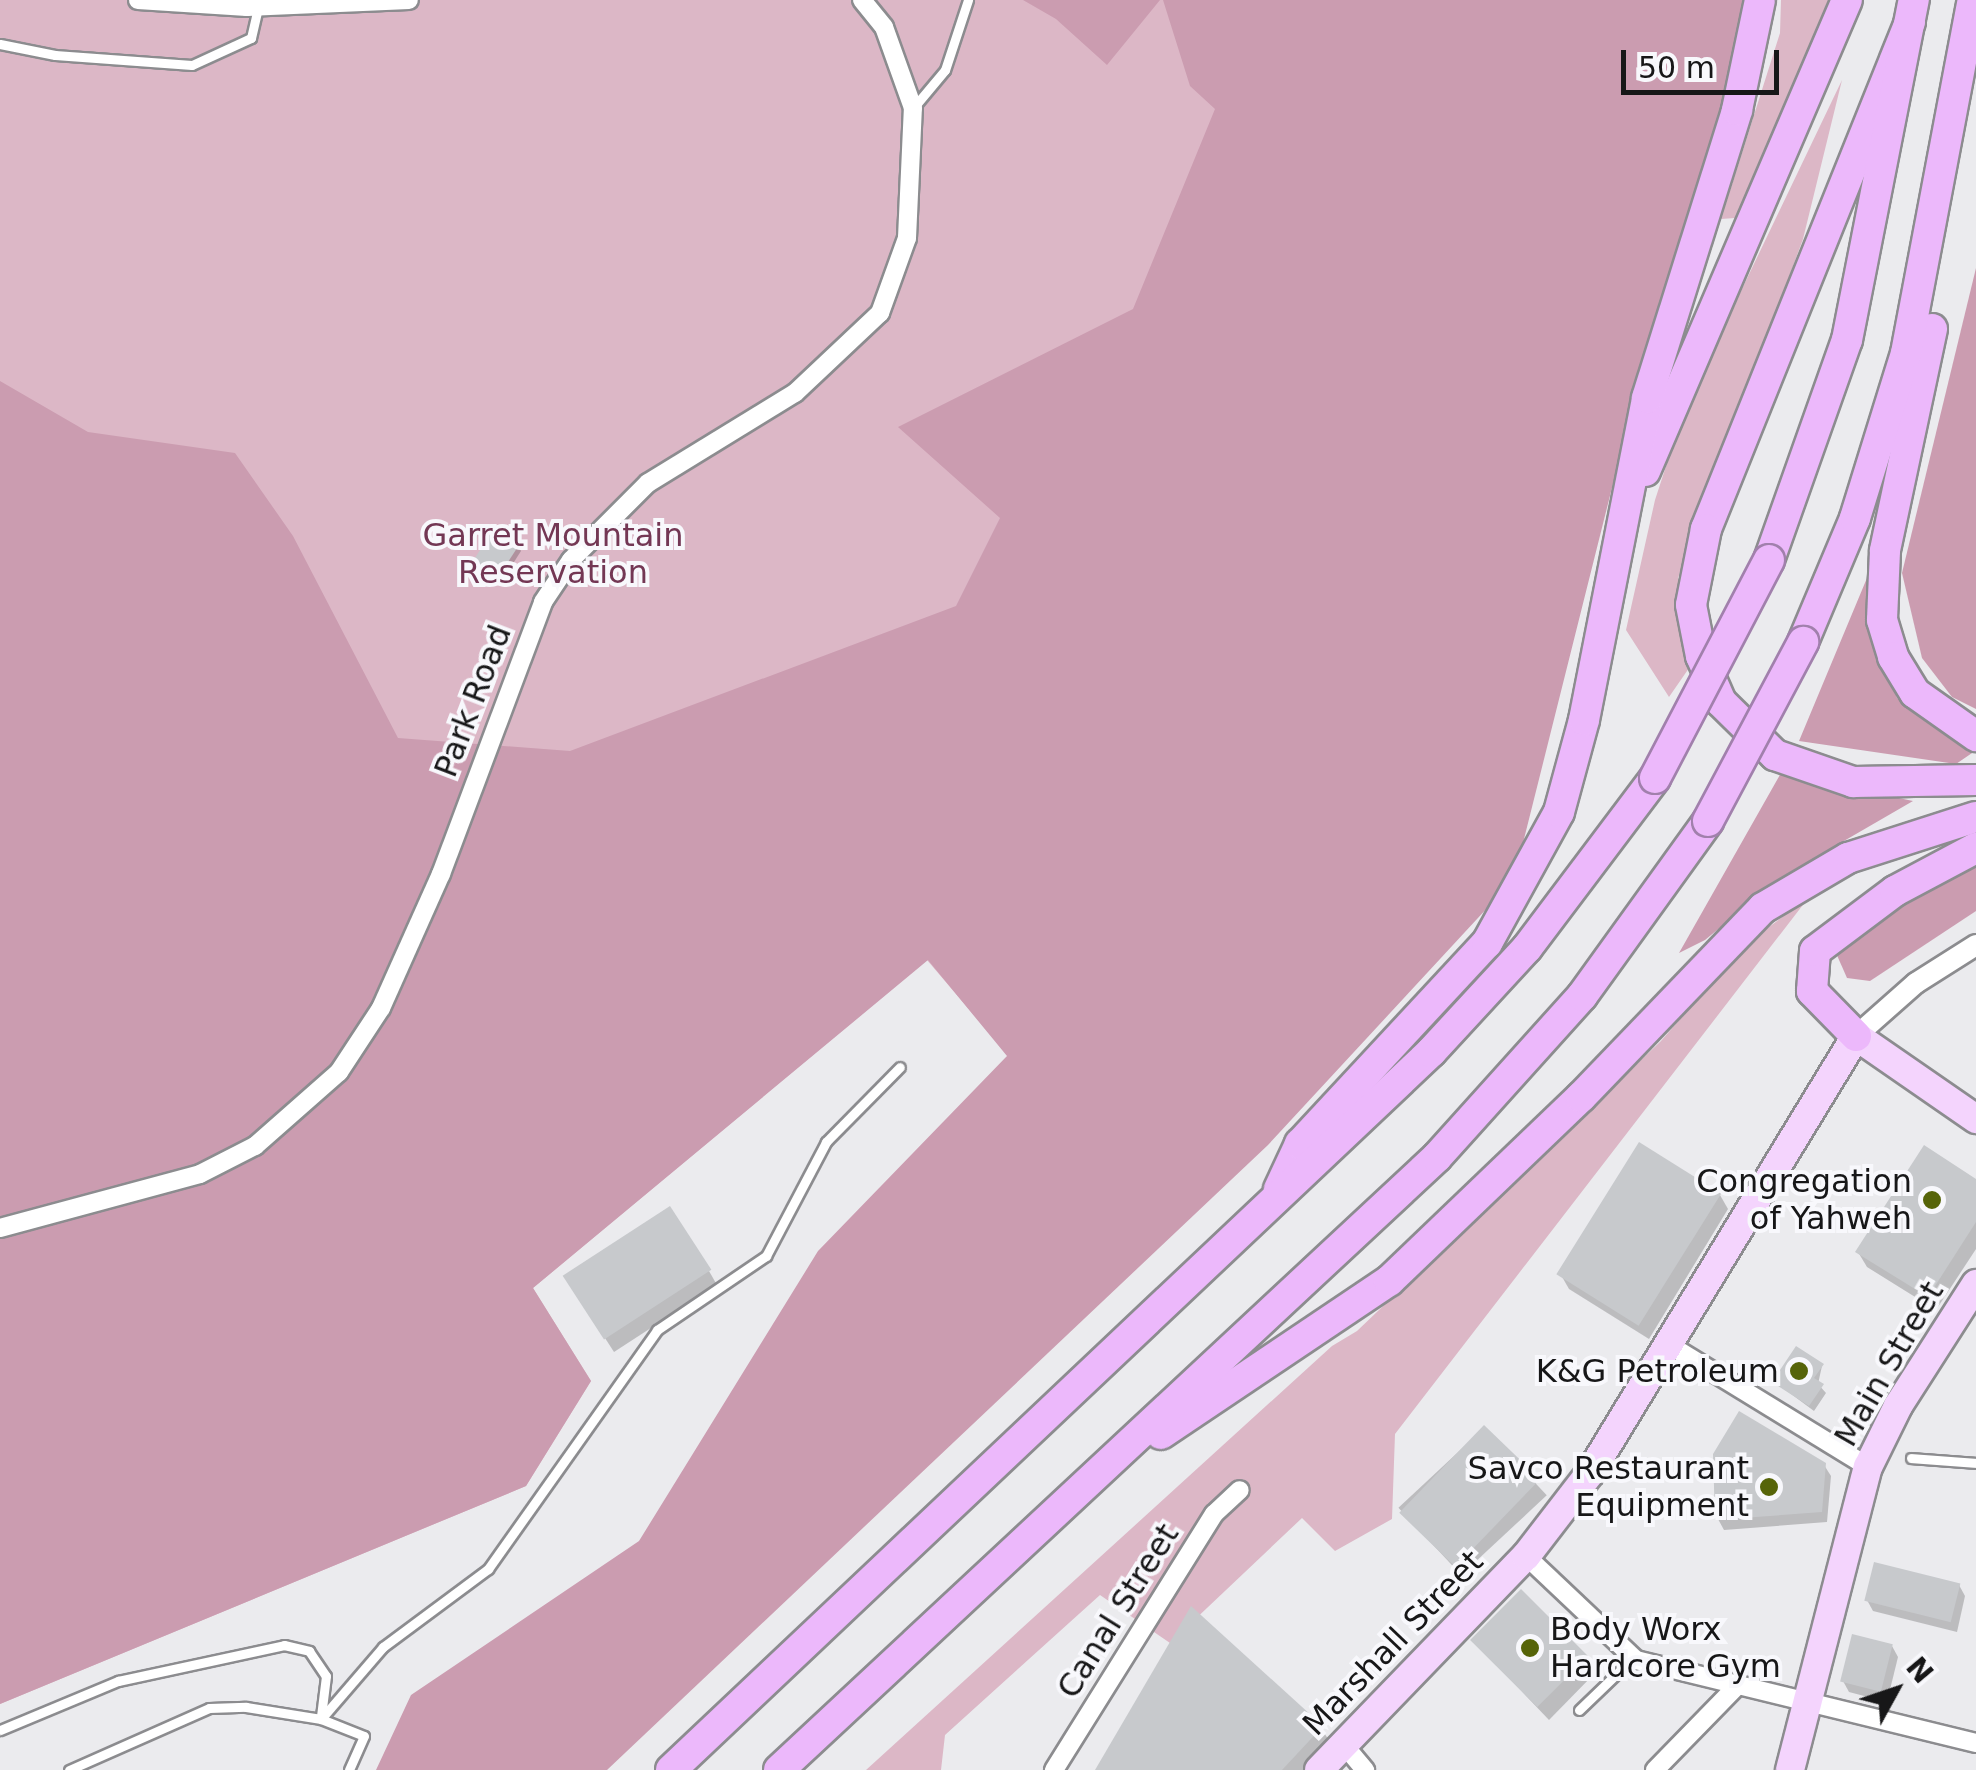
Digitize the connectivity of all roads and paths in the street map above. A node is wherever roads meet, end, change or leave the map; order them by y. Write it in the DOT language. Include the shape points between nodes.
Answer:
graph roads {
  1 [pos="138,0"];
  2 [pos="409,0"];
  3 [pos="862,0"];
  4 [pos="968,0"];
  5 [pos="1760,0"];
  6 [pos="1847,0"];
  7 [pos="1973,0"];
  8 [pos="258,7"];
  9 [pos="1912,11"];
  10 [pos="0,44"];
  11 [pos="913,108"];
  12 [pos="1926,264"];
  13 [pos="1600,628"];
  14 [pos="1976,736"];
  15 [pos="1976,780"];
  16 [pos="1976,817"];
  17 [pos="1976,848"];
  18 [pos="1976,945"];
  19 [pos="1856,1036"];
  20 [pos="900,1067"];
  21 [pos="1976,1118"];
  22 [pos="1272,1204"];
  23 [pos="0,1228"];
  24 [pos="1976,1284"];
  25 [pos="1666,1344"];
  26 [pos="1911,1458"];
  27 [pos="1976,1463"];
  28 [pos="1868,1467"];
  29 [pos="1095,1477"];
  30 [pos="1240,1490"];
  31 [pos="1526,1556"];
  32 [pos="1633,1658"];
  33 [pos="1738,1685"];
  34 [pos="1807,1702"];
  35 [pos="1579,1710"];
  36 [pos="320,1719"];
  37 [pos="0,1730"];
  38 [pos="1976,1743"];
  39 [pos="1344,1745"];
  40 [pos="69,1770"];
  41 [pos="349,1770"];
  42 [pos="671,1770"];
  43 [pos="778,1770"];
  44 [pos="1054,1770"];
  45 [pos="1319,1770"];
  46 [pos="1366,1770"];
  47 [pos="1655,1770"];
  48 [pos="1790,1770"];
  1 -- 8 [label="street"];
  2 -- 8 [label="street"];
  3 -- 11 [label="street, Park Road" via="884,27"];
  4 -- 11 [label="lane" via="945,70"];
  5 -- 13 [label="highway" via="1737,110 1647,398"];
  6 -- 13 [label="highway" via="1668,413 1626,528"];
  7 -- 12 [label="highway"];
  8 -- 10 [label="lane" via="250,38 192,65"];
  9 -- 15 [label="highway" via="1699,546 1692,605 1701,656 1721,702 1775,755 1852,782"];
  9 -- 22 [label="highway, bridge" via="1847,340 1769,560 1655,778 1526,948"];
  11 -- 23 [label="street, Park Road" via="907,238 880,313 796,393 648,483 571,560 529,636 441,874 381,1008 339,1072 255,1146 200,1174"];
  12 -- 14 [label="highway" via="1941,287 1885,551 1882,620 1893,657 1915,692"];
  12 -- 29 [label="highway, bridge" via="1874,463 1803,642 1708,821 1629,936 1487,1104"];
  13 -- 22 [label="highway" via="1569,782 1529,876 1465,972 1300,1144"];
  16 -- 29 [label="highway" via="1848,858 1763,908 1581,1098 1390,1281"];
  17 -- 19 [label="highway" via="1895,891 1815,952 1812,990"];
  18 -- 19 [label="street, Marshall Street" via="1916,983"];
  19 -- 21 [label="main road"];
  19 -- 25 [label="main road, Marshall Street"];
  20 -- 36 [label="lane" via="826,1142 766,1256 657,1330 488,1569 383,1647"];
  22 -- 42 [label="highway"];
  24 -- 28 [label="main road, Main Street" via="1898,1406"];
  25 -- 28 [label="street"];
  25 -- 31 [label="main road, Marshall Street" via="1590,1474"];
  26 -- 27 [label="lane"];
  28 -- 34 [label="main road, Main Street"];
  29 -- 43 [label="highway"];
  30 -- 44 [label="street, Canal Street" via="1214,1514"];
  31 -- 32 [label="street"];
  31 -- 39 [label="main road, Marshall Street"];
  32 -- 33 [label="street"];
  32 -- 35 [label="lane"];
  33 -- 34 [label="street"];
  33 -- 47 [label="street"];
  34 -- 38 [label="street"];
  34 -- 48 [label="main road, Main Street"];
  36 -- 37 [label="lane" via="326,1676 309,1651 284,1645 118,1681"];
  36 -- 40 [label="lane" via="209,1708"];
  36 -- 41 [label="lane" via="364,1736"];
  39 -- 45 [label="main road, Marshall Street"];
  39 -- 46 [label="street"];
}
